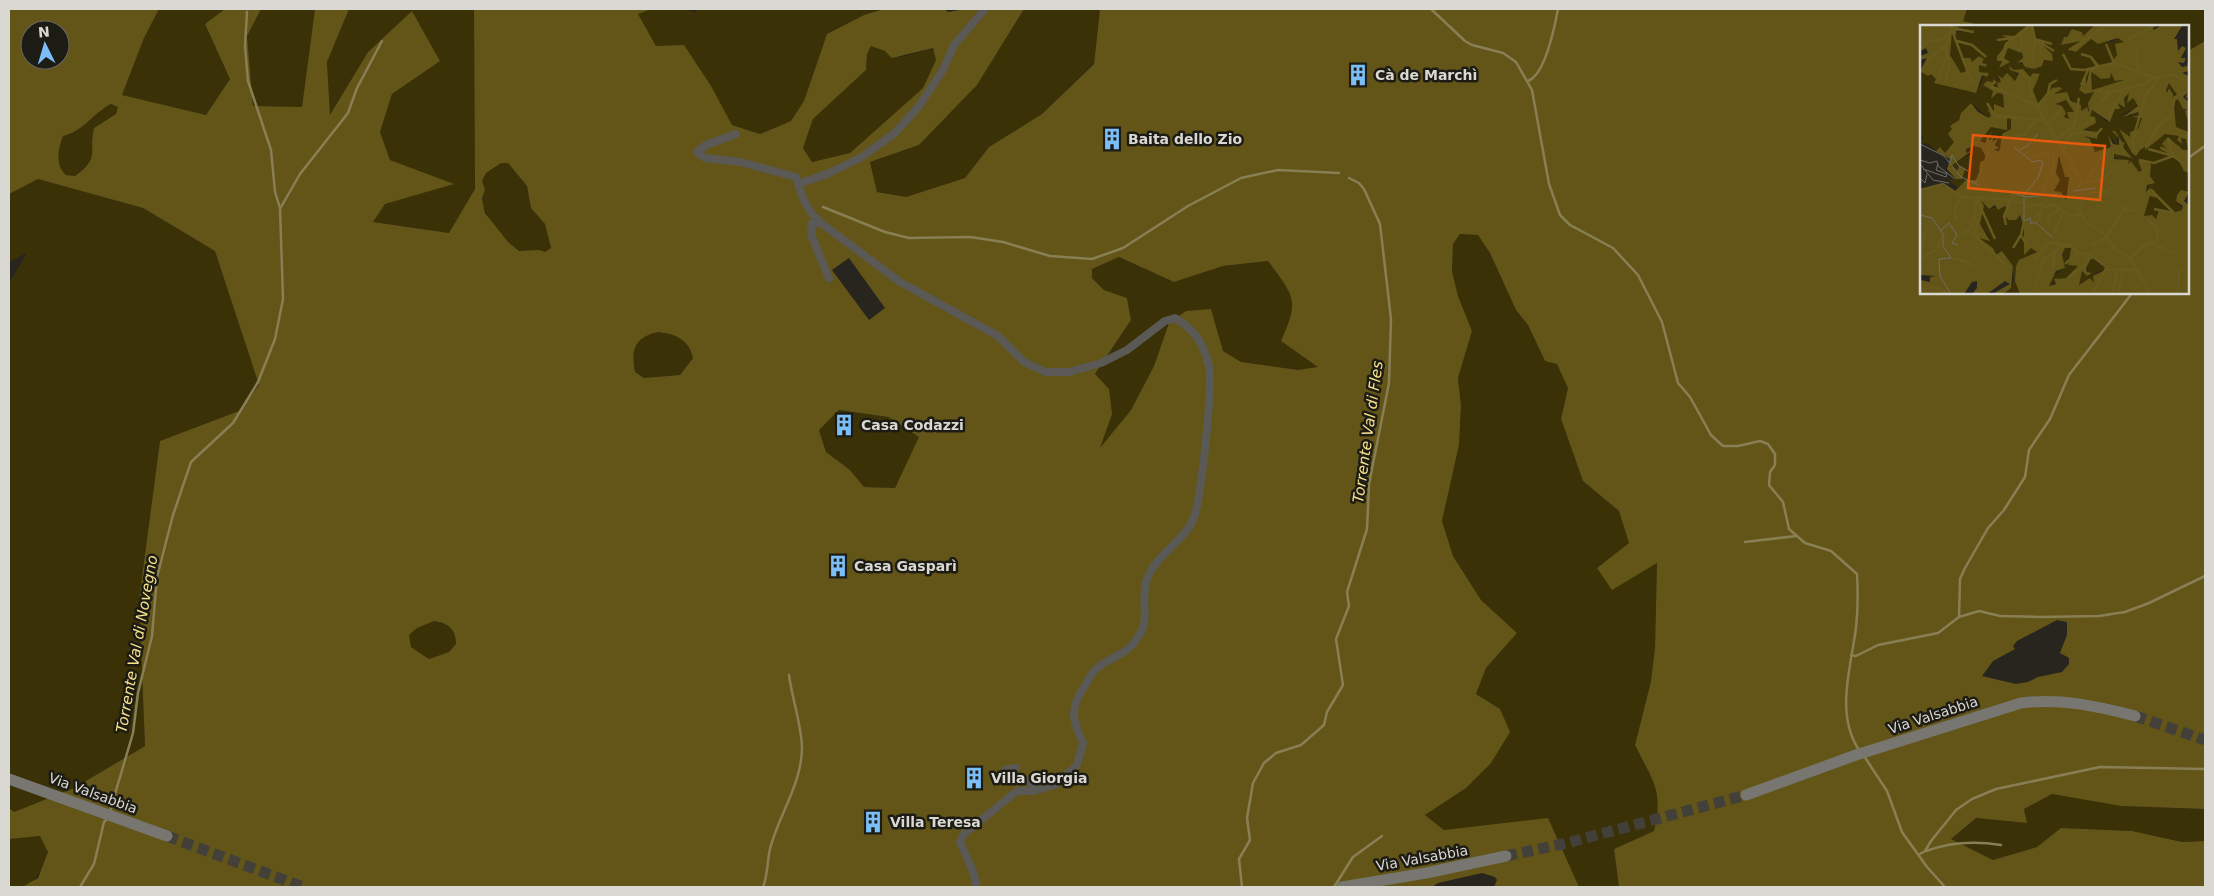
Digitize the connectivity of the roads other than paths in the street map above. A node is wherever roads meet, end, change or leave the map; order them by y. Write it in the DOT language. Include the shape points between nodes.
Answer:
graph roads {
  1 [pos="984,9"];
  2 [pos="736,134"];
  3 [pos="798,184"];
  4 [pos="821,223"];
  5 [pos="829,278"];
  6 [pos="2135,716"];
  7 [pos="1016,768"];
  8 [pos="9,779"];
  9 [pos="1042,789"];
  10 [pos="1749,794"];
  11 [pos="164,835"];
  12 [pos="1506,856"];
  13 [pos="976,887"];
  14 [pos="1342,887"];
  1 -- 3 [label="street" via="954,45 919,106 895,133 860,158"];
  2 -- 3 [label="street" via="706,145 697,152 705,158 740,162 796,177"];
  3 -- 4 [label="street" via="809,212"];
  4 -- 5 [label="street" via="811,224 812,237"];
  4 -- 9 [label="street" via="900,282 998,336 1024,362 1045,372 1069,372 1101,363 1175,318 1191,327 1202,346 1210,379 1193,519 1154,564 1142,597 1146,624 1140,635 1130,649 1096,669 1076,697 1074,716 1083,743 1077,765 1055,785"];
  6 -- 10 [label="main road, Via Valsabbia" via="2075,702 2038,701 2009,706 1856,755"];
  7 -- 9 [label="street" via="1005,770 1004,778 1029,782"];
  8 -- 11 [label="main road, Via Valsabbia"];
  9 -- 13 [label="street" via="1017,791 964,834 960,842 976,876"];
  12 -- 14 [label="main road, Via Valsabbia"];
}
